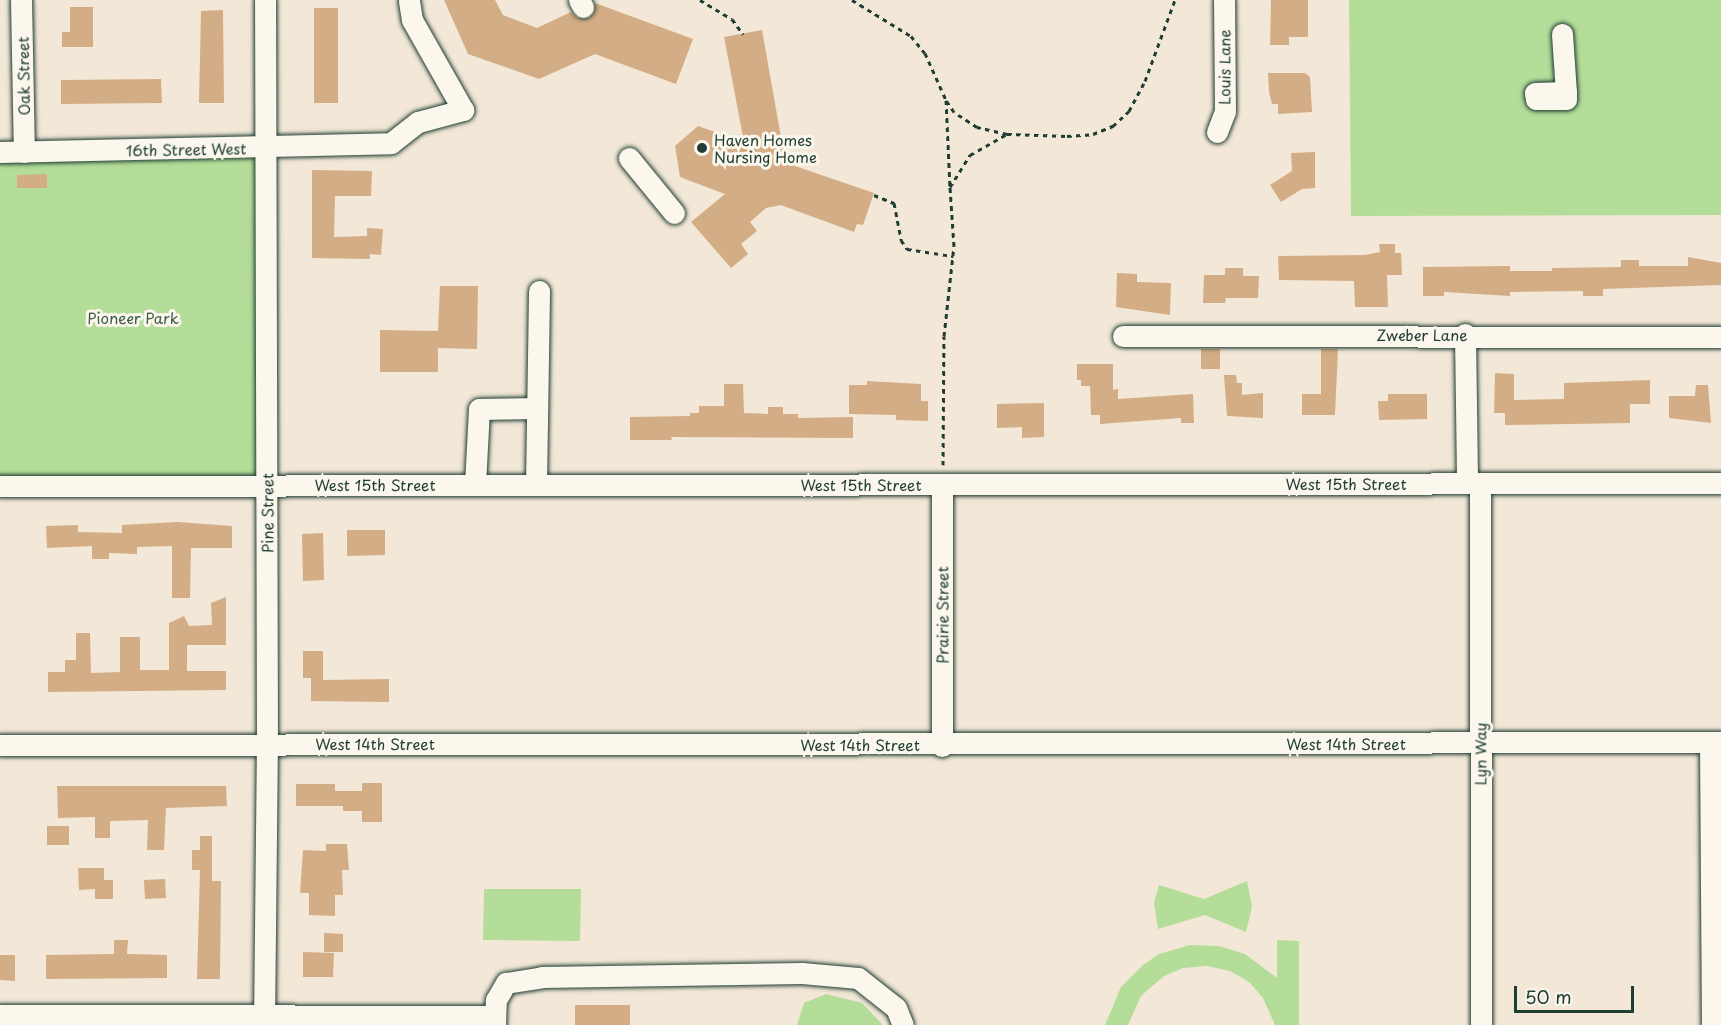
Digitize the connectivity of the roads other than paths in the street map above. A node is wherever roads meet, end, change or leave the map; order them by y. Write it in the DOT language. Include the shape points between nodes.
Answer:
graph roads {
  1 [pos="21,0"];
  2 [pos="265,0"];
  3 [pos="409,0"];
  4 [pos="1224,0"];
  5 [pos="1562,34"];
  6 [pos="1566,92"];
  7 [pos="1217,132"];
  8 [pos="266,147"];
  9 [pos="0,152"];
  10 [pos="24,152"];
  11 [pos="629,158"];
  12 [pos="674,213"];
  13 [pos="539,291"];
  14 [pos="1465,334"];
  15 [pos="1123,336"];
  16 [pos="1721,337"];
  17 [pos="537,408"];
  18 [pos="1473,483"];
  19 [pos="1721,483"];
  20 [pos="266,484"];
  21 [pos="475,484"];
  22 [pos="536,484"];
  23 [pos="942,485"];
  24 [pos="0,486"];
  25 [pos="1716,742"];
  26 [pos="267,743"];
  27 [pos="1480,743"];
  28 [pos="0,745"];
  29 [pos="942,746"];
  30 [pos="1717,982"];
  31 [pos="13,1018"];
  32 [pos="264,1020"];
  33 [pos="495,1020"];
  34 [pos="903,1025"];
  35 [pos="1481,1025"];
  36 [pos="1712,1025"];
  1 -- 10 [label="street, Oak Street"];
  2 -- 8 [label="street, Pine Street"];
  3 -- 8 [label="street, 16th Street West" via="412,20 463,110 418,122 392,143"];
  4 -- 7 [label="street, Louis Lane" via="1225,111"];
  5 -- 6 [label="street"];
  8 -- 10 [label="street, 16th Street West"];
  8 -- 20 [label="street, Pine Street"];
  9 -- 10 [label="street, 16th Street West"];
  11 -- 12 [label="street"];
  13 -- 17 [label="street"];
  14 -- 15 [label="street, Zweber Lane"];
  14 -- 16 [label="street, Zweber Lane"];
  14 -- 18 [label="street, Lyn Way"];
  17 -- 21 [label="street" via="479,409"];
  17 -- 22 [label="street"];
  18 -- 19 [label="street, West 15th Street"];
  18 -- 23 [label="street, West 15th Street"];
  18 -- 27 [label="street, Lyn Way"];
  20 -- 21 [label="street, West 15th Street"];
  20 -- 24 [label="street, West 15th Street"];
  20 -- 26 [label="street, Pine Street"];
  21 -- 22 [label="street, West 15th Street"];
  22 -- 23 [label="street, West 15th Street"];
  23 -- 29 [label="street, Prairie Street"];
  25 -- 27 [label="street, West 14th Street"];
  25 -- 30 [label="street"];
  26 -- 28 [label="street, West 14th Street"];
  26 -- 29 [label="street, West 14th Street"];
  26 -- 32 [label="street, Pine Street"];
  27 -- 29 [label="street, West 14th Street"];
  27 -- 35 [label="street, Lyn Way"];
  30 -- 36 [label="street"];
  31 -- 32 [label="street"];
  32 -- 33 [label="street"];
  33 -- 34 [label="street" via="496,999 506,984 542,976 802,973 858,978 896,1008"];
}
